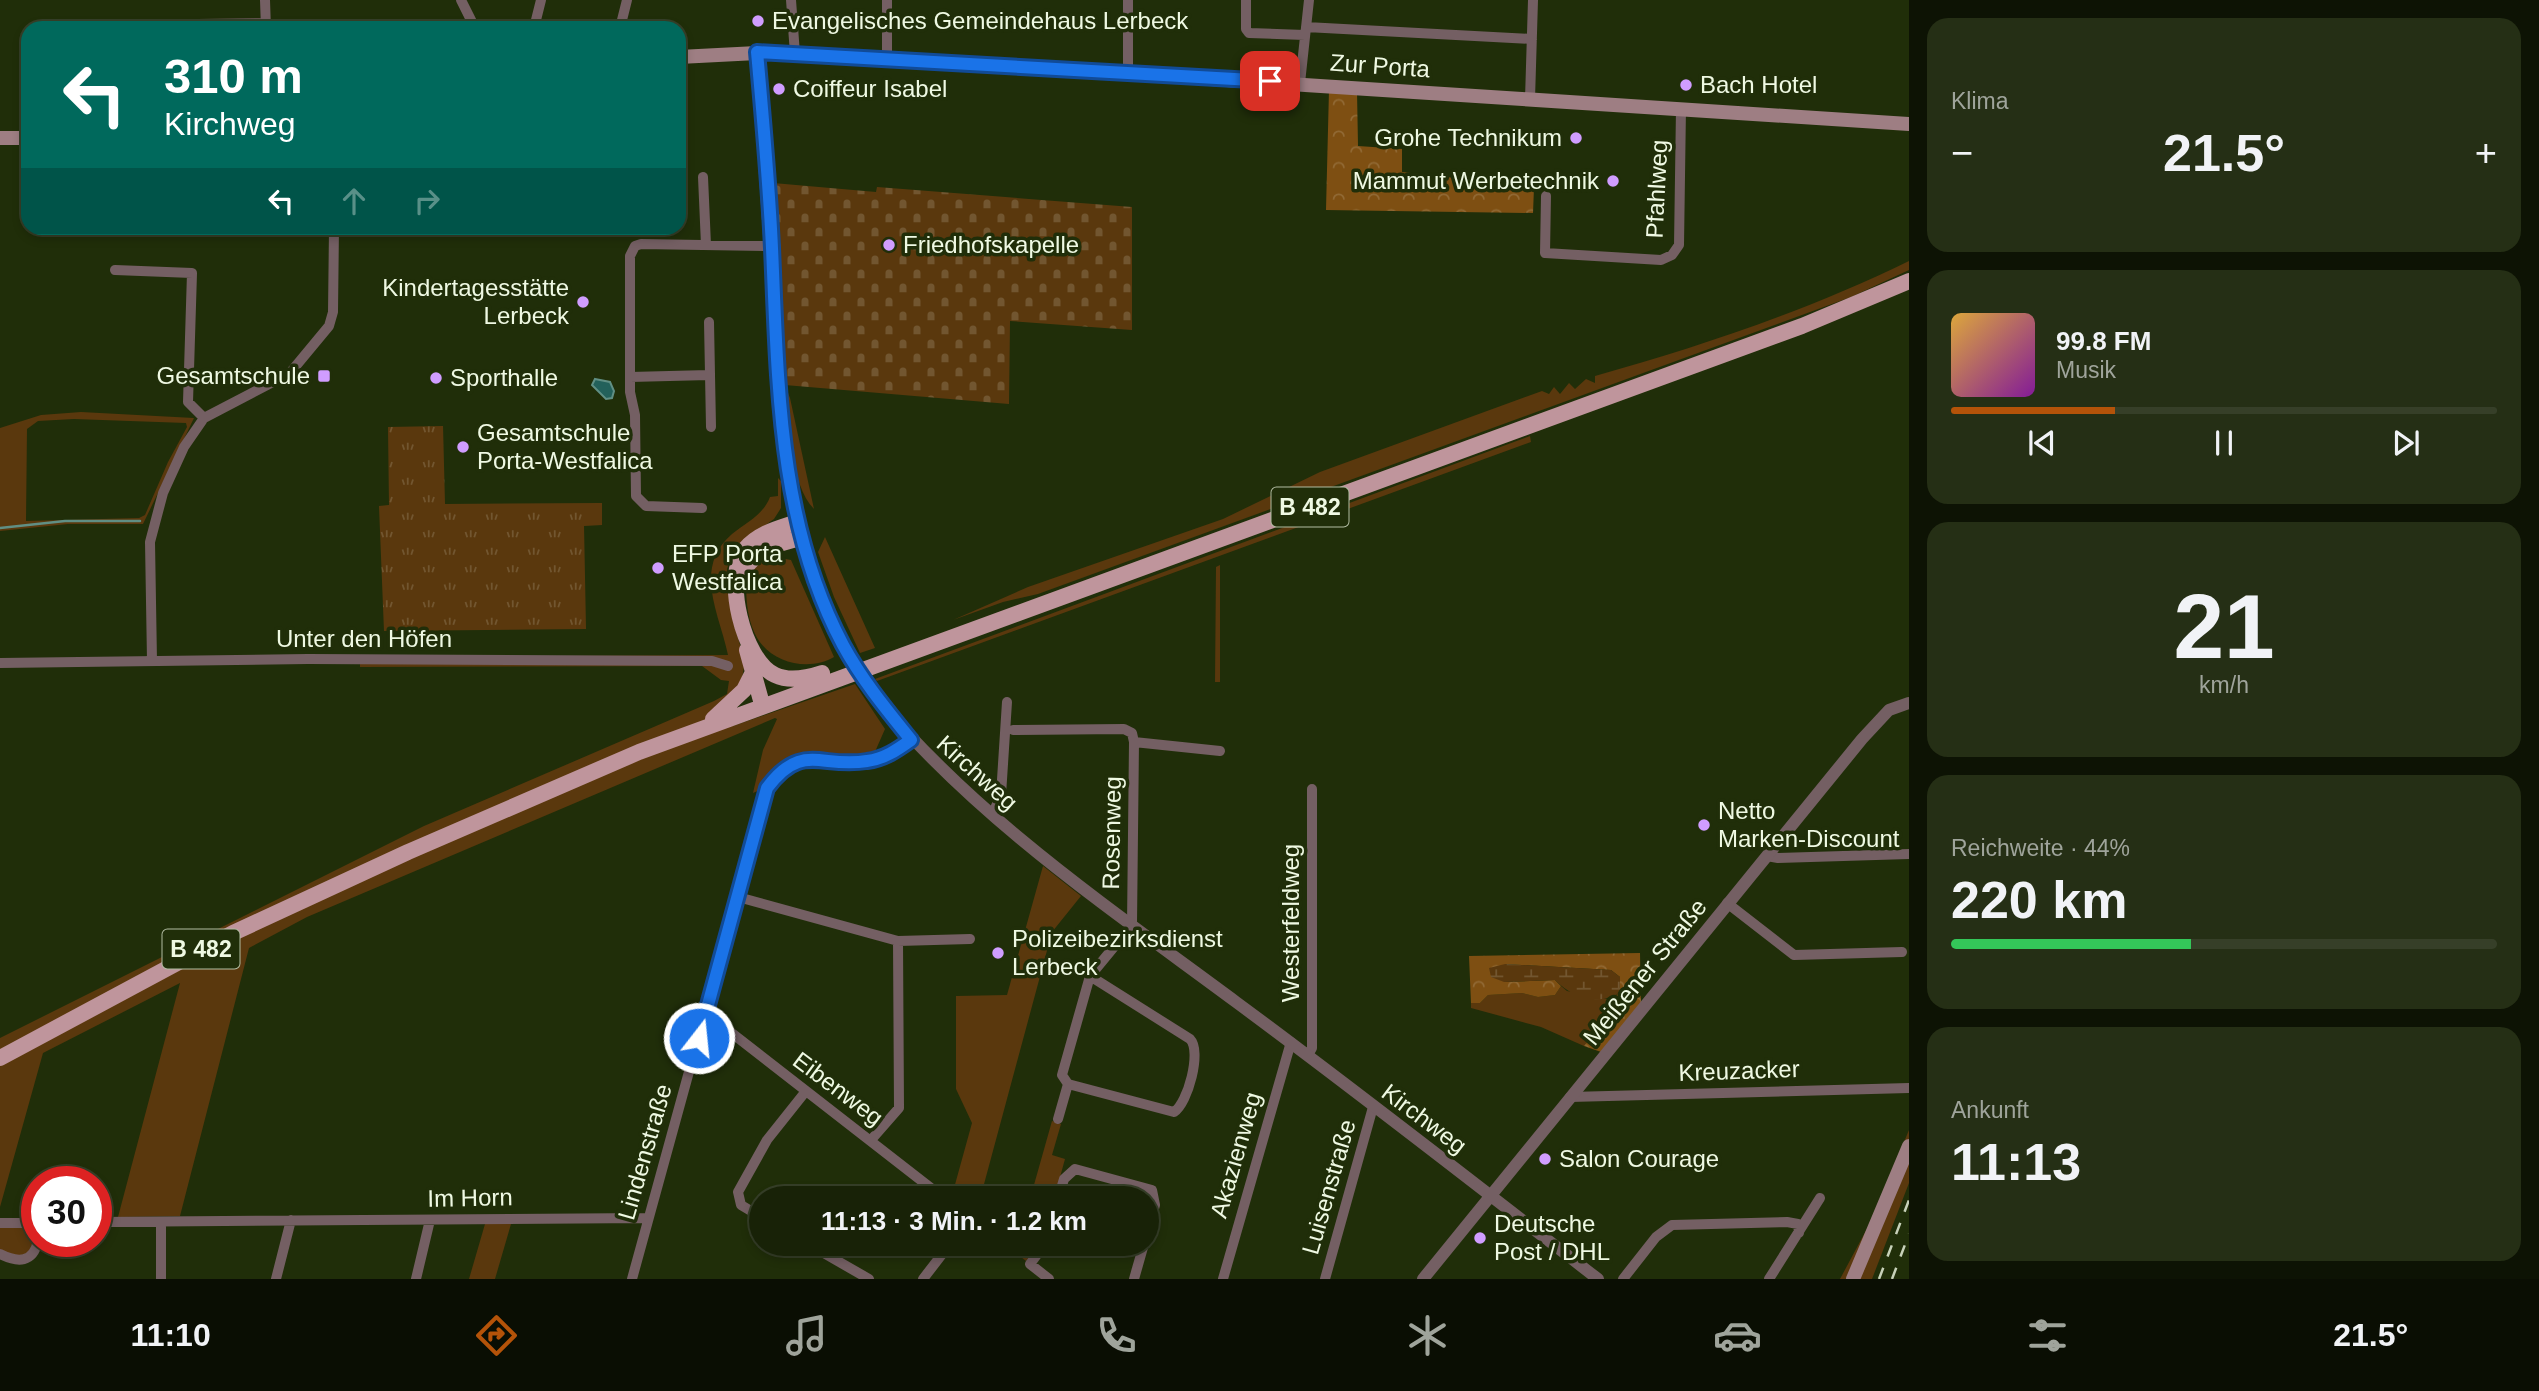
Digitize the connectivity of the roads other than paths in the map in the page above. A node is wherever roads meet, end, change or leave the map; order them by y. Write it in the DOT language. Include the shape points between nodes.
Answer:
graph roads {
  1 [pos="265,0"];
  2 [pos="461,0"];
  3 [pos="541,0"];
  4 [pos="627,0"];
  5 [pos="791,0"];
  6 [pos="887,0"];
  7 [pos="1128,0"];
  8 [pos="1246,0"];
  9 [pos="1310,0"];
  10 [pos="1533,0"];
  11 [pos="266,21"];
  12 [pos="472,21"];
  13 [pos="536,21"];
  14 [pos="622,21"];
  15 [pos="1306,31"];
  16 [pos="1532,39"];
  17 [pos="757,52"];
  18 [pos="795,54"];
  19 [pos="686,57"];
  20 [pos="887,58"];
  21 [pos="1128,74"];
  22 [pos="1300,83"];
  23 [pos="1530,99"];
  24 [pos="1681,108"];
  25 [pos="1909,124"];
  26 [pos="0,138"];
  27 [pos="21,138"];
  28 [pos="702,177"];
  29 [pos="1546,196"];
  30 [pos="334,235"];
  31 [pos="706,244"];
  32 [pos="772,246"];
  33 [pos="115,270"];
  34 [pos="1909,281"];
  35 [pos="709,322"];
  36 [pos="709,375"];
  37 [pos="630,377"];
  38 [pos="204,418"];
  39 [pos="712,427"];
  40 [pos="702,508"];
  41 [pos="797,522"];
  42 [pos="801,538"];
  43 [pos="735,588"];
  44 [pos="152,661"];
  45 [pos="0,663"];
  46 [pos="728,666"];
  47 [pos="864,667"];
  48 [pos="755,668"];
  49 [pos="768,702"];
  50 [pos="1007,702"];
  51 [pos="1909,703"];
  52 [pos="709,724"];
  53 [pos="1013,730"];
  54 [pos="911,740"];
  55 [pos="1134,742"];
  56 [pos="1220,751"];
  57 [pos="1312,789"];
  58 [pos="992,815"];
  59 [pos="1909,854"];
  60 [pos="1767,856"];
  61 [pos="738,897"];
  62 [pos="1727,903"];
  63 [pos="1132,925"];
  64 [pos="970,939"];
  65 [pos="898,942"];
  66 [pos="1902,952"];
  67 [pos="1090,976"];
  68 [pos="706,1013"];
  69 [pos="1291,1042"];
  70 [pos="1308,1055"];
  71 [pos="0,1058"];
  72 [pos="1068,1084"];
  73 [pos="1909,1088"];
  74 [pos="806,1091"];
  75 [pos="1570,1097"];
  76 [pos="1373,1107"];
  77 [pos="1058,1119"];
  78 [pos="870,1140"];
  79 [pos="1909,1146"];
  80 [pos="928,1186"];
  81 [pos="1062,1186"];
  82 [pos="1137,1186"];
  83 [pos="1489,1195"];
  84 [pos="1820,1198"];
  85 [pos="749,1210"];
  86 [pos="648,1218"];
  87 [pos="292,1220"];
  88 [pos="430,1220"];
  89 [pos="112,1222"];
  90 [pos="160,1222"];
  91 [pos="0,1223"];
  92 [pos="21,1223"];
  93 [pos="1799,1233"];
  94 [pos="0,1254"];
  95 [pos="829,1256"];
  96 [pos="941,1256"];
  97 [pos="1036,1256"];
  98 [pos="1141,1256"];
  99 [pos="28,1257"];
  100 [pos="161,1279"];
  101 [pos="276,1279"];
  102 [pos="416,1279"];
  103 [pos="632,1279"];
  104 [pos="869,1279"];
  105 [pos="923,1279"];
  106 [pos="1049,1279"];
  107 [pos="1134,1279"];
  108 [pos="1223,1279"];
  109 [pos="1325,1279"];
  110 [pos="1423,1279"];
  111 [pos="1598,1279"];
  112 [pos="1623,1279"];
  113 [pos="1769,1279"];
  114 [pos="1853,1279"];
  1 -- 11 [label="street"];
  2 -- 12 [label="street"];
  3 -- 13 [label="street"];
  4 -- 14 [label="street"];
  5 -- 18 [label="street"];
  6 -- 20 [label="street"];
  7 -- 21 [label="street"];
  8 -- 15 [label="street" via="1245,29 1250,33"];
  9 -- 15 [label="street"];
  10 -- 16 [label="street"];
  15 -- 16 [label="street"];
  15 -- 22 [label="street"];
  16 -- 23 [label="street"];
  17 -- 18 [label="main road, Zur Porta"];
  17 -- 19 [label="main road, Zur Porta"];
  17 -- 32 [label="street, Kirchweg"];
  18 -- 20 [label="main road, Zur Porta"];
  20 -- 21 [label="main road, Zur Porta"];
  21 -- 22 [label="main road, Zur Porta"];
  22 -- 23 [label="main road, Zur Porta"];
  23 -- 24 [label="main road, Zur Porta"];
  24 -- 25 [label="main road, Zur Porta"];
  24 -- 29 [label="street, Pfahlweg" via="1679,245 1672,255 1661,260 1545,253"];
  26 -- 27 [label="main road"];
  28 -- 31 [label="street"];
  30 -- 38 [label="street" via="329,326 290,373"];
  31 -- 32 [label="street"];
  31 -- 37 [label="street" via="635,247 630,256"];
  32 -- 41 [label="street, Kirchweg" via="783,449"];
  33 -- 38 [label="street" via="192,272 188,402"];
  34 -- 47 [label="main road, B 482" via="1802,326"];
  35 -- 36 [label="street"];
  36 -- 37 [label="street"];
  36 -- 39 [label="street"];
  37 -- 40 [label="street" via="636,496 646,506"];
  38 -- 44 [label="street" via="184,447 154,517 150,542"];
  41 -- 42 [label="street, Kirchweg"];
  41 -- 43 [label="main road" via="760,536 746,548 737,562"];
  42 -- 43 [label="main road" via="752,557"];
  42 -- 54 [label="street, Kirchweg, bridge" via="843,644 874,695"];
  43 -- 48 [label="main road"];
  44 -- 45 [label="street, Unter den Höfen"];
  44 -- 46 [label="street, Unter den Höfen" via="712,661"];
  47 -- 48 [label="main road" via="796,679"];
  47 -- 49 [label="main road, B 482"];
  48 -- 49 [label="main road"];
  48 -- 52 [label="main road" via="744,691"];
  49 -- 52 [label="main road, B 482"];
  50 -- 58 [label="street" via="1001,795"];
  51 -- 60 [label="street, Meißener Straße" via="1889,710"];
  52 -- 71 [label="main road, B 482" via="293,904 127,987"];
  53 -- 55 [label="street, Rosenweg" via="1124,729 1132,733"];
  54 -- 58 [label="street, Kirchweg"];
  54 -- 61 [label="street, Lindenstraße" via="891,754 866,762 807,759 782,768 767,788"];
  55 -- 56 [label="street, Rosenweg"];
  55 -- 63 [label="street, Rosenweg"];
  57 -- 70 [label="street, Westerfeldweg" via="1312,1048"];
  58 -- 63 [label="street, Kirchweg"];
  59 -- 60 [label="street"];
  60 -- 62 [label="street, Meißener Straße"];
  61 -- 65 [label="street"];
  61 -- 68 [label="street, Lindenstraße"];
  62 -- 66 [label="street" via="1794,955"];
  62 -- 75 [label="street, Meißener Straße"];
  63 -- 67 [label="street"];
  63 -- 69 [label="street, Kirchweg"];
  64 -- 65 [label="street"];
  65 -- 78 [label="street" via="899,1108"];
  67 -- 72 [label="street" via="1062,1075"];
  67 -- 72 [label="street" via="1190,1039 1195,1057 1184,1101 1174,1112"];
  68 -- 74 [label="street, Eibenweg"];
  68 -- 86 [label="street, Lindenstraße"];
  69 -- 70 [label="street, Kirchweg"];
  69 -- 108 [label="street, Akazienweg"];
  70 -- 76 [label="street, Kirchweg"];
  72 -- 77 [label="street"];
  73 -- 75 [label="street, Kreuzacker"];
  74 -- 78 [label="street, Eibenweg"];
  74 -- 85 [label="street" via="767,1140 738,1192 741,1205"];
  75 -- 83 [label="street, Meißener Straße"];
  76 -- 83 [label="street, Kirchweg"];
  76 -- 109 [label="street, Luisenstraße"];
  78 -- 80 [label="street, Eibenweg"];
  79 -- 114 [label="main road"];
  81 -- 82 [label="street" via="1074,1169"];
  83 -- 110 [label="street, Meißener Straße"];
  83 -- 111 [label="street, Kirchweg"];
  84 -- 93 [label="street"];
  86 -- 88 [label="street, Im Horn"];
  86 -- 103 [label="street, Lindenstraße"];
  87 -- 88 [label="street, Im Horn"];
  87 -- 90 [label="street, Im Horn"];
  87 -- 101 [label="street"];
  88 -- 102 [label="street"];
  89 -- 90 [label="street, Im Horn"];
  90 -- 100 [label="street"];
  91 -- 92 [label="street"];
  93 -- 112 [label="street" via="1798,1224 1787,1222 1672,1225 1659,1233"];
  93 -- 113 [label="street"];
  94 -- 99 [label="street" via="13,1260"];
  95 -- 104 [label="street"];
  96 -- 105 [label="street"];
  97 -- 106 [label="street" via="1030,1264"];
  98 -- 107 [label="street"];
}
